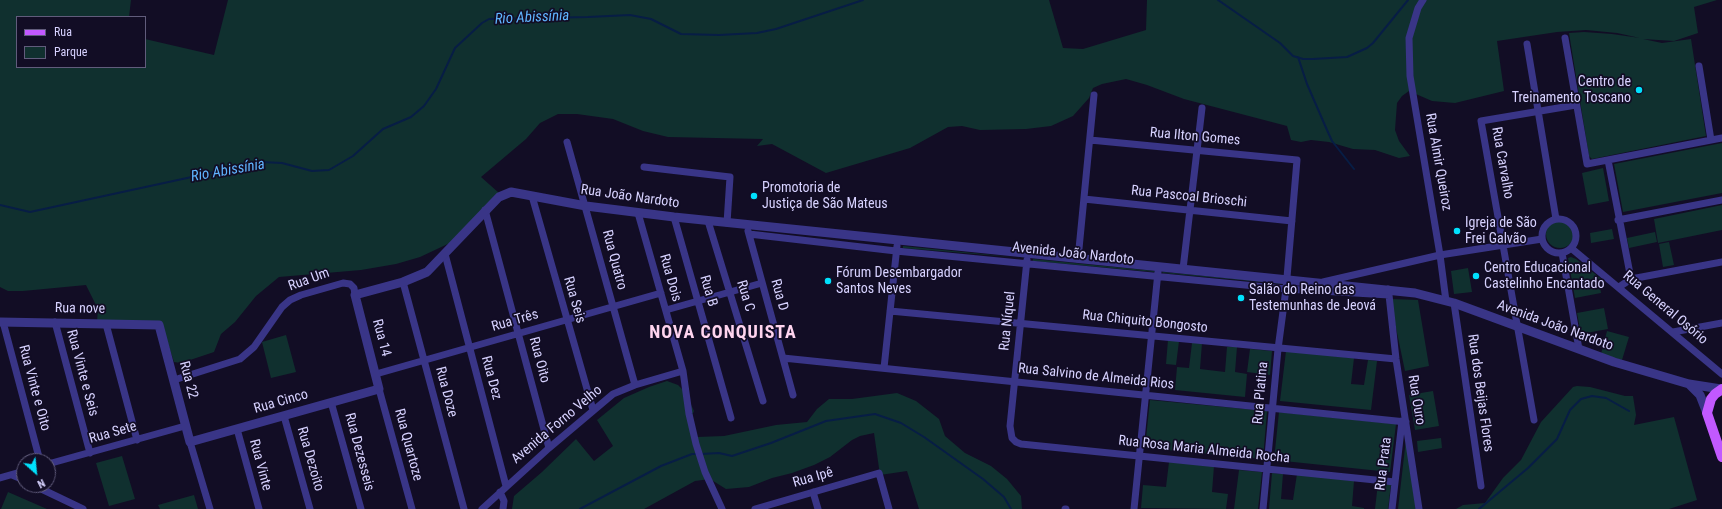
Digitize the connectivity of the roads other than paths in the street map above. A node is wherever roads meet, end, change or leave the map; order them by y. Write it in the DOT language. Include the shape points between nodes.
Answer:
graph roads {
  1 [pos="1423,0"];
  2 [pos="1565,38"];
  3 [pos="1527,44"];
  4 [pos="1699,66"];
  5 [pos="1094,95"];
  6 [pos="1576,105"];
  7 [pos="1202,108"];
  8 [pos="1539,111"];
  9 [pos="1722,138"];
  10 [pos="1090,140"];
  11 [pos="1711,140"];
  12 [pos="567,142"];
  13 [pos="1196,150"];
  14 [pos="1297,160"];
  15 [pos="1608,160"];
  16 [pos="644,167"];
  17 [pos="532,196"];
  18 [pos="1084,199"];
  19 [pos="1722,200"];
  20 [pos="586,206"];
  21 [pos="485,210"];
  22 [pos="1189,210"];
  23 [pos="638,213"];
  24 [pos="674,217"];
  25 [pos="1556,219"];
  26 [pos="1618,220"];
  27 [pos="708,221"];
  28 [pos="1292,221"];
  29 [pos="727,223"];
  30 [pos="746,224"];
  31 [pos="748,234"];
  32 [pos="1542,239"];
  33 [pos="897,241"];
  34 [pos="1503,245"];
  35 [pos="1571,248"];
  36 [pos="896,250"];
  37 [pos="1562,253"];
  38 [pos="445,254"];
  39 [pos="1028,254"];
  40 [pos="1440,255"];
  41 [pos="1078,259"];
  42 [pos="1722,262"];
  43 [pos="1027,263"];
  44 [pos="1183,269"];
  45 [pos="1158,271"];
  46 [pos="1287,279"];
  47 [pos="1630,279"];
  48 [pos="403,282"];
  49 [pos="1323,282"];
  50 [pos="762,283"];
  51 [pos="1619,287"];
  52 [pos="1286,289"];
  53 [pos="730,292"];
  54 [pos="1389,292"];
  55 [pos="661,293"];
  56 [pos="355,295"];
  57 [pos="698,301"];
  58 [pos="1450,302"];
  59 [pos="613,307"];
  60 [pos="666,310"];
  61 [pos="890,311"];
  62 [pos="566,320"];
  63 [pos="2,322"];
  64 [pos="55,322"];
  65 [pos="1020,322"];
  66 [pos="1722,323"];
  67 [pos="106,324"];
  68 [pos="159,325"];
  69 [pos="1517,327"];
  70 [pos="1674,332"];
  71 [pos="518,334"];
  72 [pos="1152,335"];
  73 [pos="470,348"];
  74 [pos="1278,349"];
  75 [pos="1579,349"];
  76 [pos="783,358"];
  77 [pos="1396,359"];
  78 [pos="424,361"];
  79 [pos="884,368"];
  80 [pos="682,371"];
  81 [pos="376,374"];
  82 [pos="1722,374"];
  83 [pos="174,380"];
  84 [pos="1015,382"];
  85 [pos="1689,384"];
  86 [pos="635,385"];
  87 [pos="380,389"];
  88 [pos="1721,389"];
  89 [pos="793,395"];
  90 [pos="1145,395"];
  91 [pos="763,401"];
  92 [pos="331,402"];
  93 [pos="1273,408"];
  94 [pos="593,410"];
  95 [pos="1706,413"];
  96 [pos="284,416"];
  97 [pos="731,418"];
  98 [pos="1534,420"];
  99 [pos="1404,421"];
  100 [pos="185,426"];
  101 [pos="237,429"];
  102 [pos="1012,438"];
  103 [pos="137,440"];
  104 [pos="1719,440"];
  105 [pos="190,442"];
  106 [pos="549,448"];
  107 [pos="38,453"];
  108 [pos="90,453"];
  109 [pos="1139,456"];
  110 [pos="1722,457"];
  111 [pos="56,462"];
  112 [pos="1267,469"];
  113 [pos="16,474"];
  114 [pos="12,475"];
  115 [pos="16,477"];
  116 [pos="0,478"];
  117 [pos="1395,482"];
  118 [pos="506,486"];
  119 [pos="1481,486"];
  120 [pos="500,492"];
  121 [pos="813,492"];
  122 [pos="50,493"];
  123 [pos="83,509"];
  124 [pos="210,509"];
  125 [pos="259,509"];
  126 [pos="310,509"];
  127 [pos="361,509"];
  128 [pos="412,509"];
  129 [pos="464,509"];
  130 [pos="482,509"];
  131 [pos="503,509"];
  132 [pos="722,509"];
  133 [pos="755,509"];
  134 [pos="818,509"];
  135 [pos="889,509"];
  136 [pos="1134,509"];
  137 [pos="1263,509"];
  138 [pos="1392,509"];
  139 [pos="1419,509"];
  1 -- 40 [label="street, Rua Almir Queiroz" via="1412,23 1409,38 1410,76"];
  2 -- 6 [label="street"];
  3 -- 8 [label="street"];
  4 -- 11 [label="street"];
  5 -- 10 [label="street"];
  6 -- 8 [label="street"];
  6 -- 15 [label="street" via="1587,164"];
  7 -- 13 [label="street"];
  8 -- 25 [label="street"];
  8 -- 34 [label="street, Rua Carvalho" via="1481,121"];
  9 -- 11 [label="street"];
  10 -- 13 [label="street, Rua Ilton Gomes"];
  10 -- 18 [label="street"];
  11 -- 15 [label="street"];
  12 -- 20 [label="street, Rua Quatro"];
  13 -- 14 [label="street, Rua Ilton Gomes"];
  13 -- 22 [label="street"];
  14 -- 28 [label="street, Rua Platina"];
  15 -- 26 [label="street"];
  16 -- 29 [label="street" via="730,177"];
  17 -- 20 [label="street, Rua João Nardoto"];
  17 -- 21 [label="street, Rua João Nardoto" via="511,192 499,196"];
  17 -- 62 [label="street, Rua Seis"];
  18 -- 22 [label="street, Rua Pascoal Brioschi"];
  18 -- 41 [label="street"];
  19 -- 26 [label="street"];
  20 -- 23 [label="street, Rua João Nardoto"];
  20 -- 59 [label="street, Rua Quatro"];
  21 -- 38 [label="street"];
  21 -- 71 [label="street, Rua Oito"];
  22 -- 28 [label="street, Rua Pascoal Brioschi"];
  22 -- 44 [label="street"];
  23 -- 24 [label="street, Rua João Nardoto"];
  23 -- 55 [label="street, Rua Dois"];
  24 -- 27 [label="street, Rua João Nardoto"];
  24 -- 57 [label="street, Rua B"];
  25 -- 32 [label="street" via="1544,228"];
  25 -- 35 [label="street" via="1568,221 1575,229 1576,241"];
  26 -- 47 [label="street"];
  27 -- 29 [label="street, Rua João Nardoto"];
  27 -- 53 [label="street, Rua C"];
  28 -- 46 [label="street, Rua Platina"];
  29 -- 30 [label="street, Rua João Nardoto"];
  30 -- 31 [label="street, Rua D"];
  30 -- 33 [label="street, Avenida João Nardoto"];
  31 -- 36 [label="street, Avenida João Nardoto"];
  31 -- 50 [label="street, Rua D"];
  32 -- 34 [label="street"];
  32 -- 37 [label="street" via="1549,250"];
  33 -- 36 [label="street"];
  33 -- 39 [label="street, Avenida João Nardoto"];
  34 -- 40 [label="street"];
  34 -- 69 [label="street, Rua Carvalho"];
  35 -- 37 [label="street"];
  35 -- 51 [label="street, Rua General Osório"];
  36 -- 43 [label="street, Avenida João Nardoto"];
  36 -- 61 [label="street"];
  37 -- 75 [label="street"];
  38 -- 48 [label="street" via="427,272"];
  38 -- 73 [label="street, Rua Dez"];
  39 -- 41 [label="street, Avenida João Nardoto"];
  39 -- 43 [label="street, Rua Níquel"];
  40 -- 49 [label="street"];
  40 -- 58 [label="street, Rua Almir Queiroz"];
  41 -- 45 [label="street, Avenida João Nardoto"];
  42 -- 47 [label="street"];
  43 -- 45 [label="street, Avenida João Nardoto"];
  43 -- 65 [label="street, Rua Níquel"];
  44 -- 45 [label="street, Avenida João Nardoto"];
  44 -- 46 [label="street, Avenida João Nardoto"];
  45 -- 52 [label="street, Avenida João Nardoto"];
  45 -- 72 [label="street"];
  46 -- 49 [label="street, Avenida João Nardoto"];
  46 -- 52 [label="street, Rua Platina"];
  47 -- 51 [label="street"];
  48 -- 56 [label="street"];
  48 -- 78 [label="street, Rua Doze"];
  49 -- 54 [label="street, Avenida João Nardoto"];
  50 -- 53 [label="street"];
  50 -- 76 [label="street, Rua D"];
  51 -- 70 [label="street, Rua General Osório"];
  52 -- 54 [label="street, Avenida João Nardoto"];
  52 -- 74 [label="street, Rua Platina"];
  53 -- 57 [label="street"];
  53 -- 91 [label="street, Rua C"];
  54 -- 58 [label="street, Avenida João Nardoto" via="1415,293"];
  54 -- 77 [label="street, Rua Ouro"];
  55 -- 59 [label="street, Rua Três"];
  55 -- 60 [label="street, Rua Dois"];
  56 -- 81 [label="street, Rua 14"];
  56 -- 83 [label="street, Rua Um" via="354,288 343,283 290,300 282,307 254,347 240,359"];
  57 -- 60 [label="street"];
  57 -- 97 [label="street, Rua B"];
  58 -- 69 [label="street, Avenida João Nardoto"];
  58 -- 119 [label="street, Rua dos Beijas Flores"];
  59 -- 62 [label="street, Rua Três"];
  59 -- 86 [label="street, Rua Quatro"];
  60 -- 80 [label="street, Rua Dois"];
  61 -- 65 [label="street, Rua Chiquito Bongosto"];
  61 -- 79 [label="street"];
  62 -- 71 [label="street, Rua Três"];
  62 -- 94 [label="street, Rua Seis"];
  63 -- 64 [label="street, Rua nove"];
  63 -- 107 [label="street, Rua Vinte e Oito"];
  64 -- 67 [label="street, Rua nove"];
  64 -- 108 [label="street, Rua Vinte e Seis"];
  65 -- 72 [label="street, Rua Chiquito Bongosto"];
  65 -- 84 [label="street, Rua Níquel"];
  66 -- 70 [label="street"];
  67 -- 68 [label="street, Rua nove"];
  67 -- 103 [label="street"];
  68 -- 83 [label="street, Rua 22"];
  69 -- 75 [label="street, Avenida João Nardoto"];
  69 -- 98 [label="street, Rua Carvalho"];
  70 -- 82 [label="street, Rua General Osório"];
  71 -- 73 [label="street, Rua Três"];
  71 -- 106 [label="street, Rua Oito"];
  72 -- 74 [label="street, Rua Chiquito Bongosto"];
  72 -- 90 [label="street"];
  73 -- 78 [label="street, Rua Três"];
  73 -- 118 [label="street, Rua Dez"];
  74 -- 77 [label="street, Rua Chiquito Bongosto"];
  74 -- 93 [label="street, Rua Platina"];
  75 -- 85 [label="street, Avenida João Nardoto"];
  76 -- 79 [label="street, Rua Salvino de Almeida Rios"];
  76 -- 89 [label="street, Rua D"];
  77 -- 99 [label="street, Rua Ouro"];
  78 -- 81 [label="street, Rua Três"];
  78 -- 129 [label="street, Rua Doze"];
  79 -- 84 [label="street, Rua Salvino de Almeida Rios"];
  80 -- 86 [label="street, Avenida Forno Velho"];
  80 -- 132 [label="street, Rua Dois" via="696,444 705,472"];
  81 -- 87 [label="street, Rua 14"];
  83 -- 100 [label="street, Rua 22"];
  84 -- 90 [label="street, Rua Salvino de Almeida Rios"];
  84 -- 102 [label="street, Rua Níquel" via="1010,426"];
  85 -- 88 [label="street, Avenida João Nardoto"];
  85 -- 95 [label="street" via="1700,395"];
  86 -- 94 [label="street, Avenida Forno Velho" via="613,394"];
  87 -- 92 [label="street, Rua Cinco"];
  87 -- 128 [label="street, Rua Quartoze"];
  88 -- 95 [label="main road" via="1711,399"];
  90 -- 93 [label="street, Rua Salvino de Almeida Rios"];
  90 -- 109 [label="street"];
  92 -- 96 [label="street, Rua Cinco"];
  92 -- 127 [label="street, Rua Dezesseis"];
  93 -- 99 [label="street, Rua Salvino de Almeida Rios"];
  93 -- 112 [label="street, Rua Platina"];
  94 -- 106 [label="street, Avenida Forno Velho"];
  95 -- 104 [label="main road"];
  96 -- 101 [label="street, Rua Cinco"];
  96 -- 126 [label="street, Rua Dezoito"];
  99 -- 117 [label="street, Rua Prata"];
  99 -- 139 [label="street, Rua Ouro"];
  100 -- 103 [label="street, Rua Sete"];
  100 -- 105 [label="street, Rua 22"];
  101 -- 105 [label="street, Rua Cinco"];
  101 -- 125 [label="street, Rua Vinte"];
  102 -- 109 [label="street, Rua Rosa Maria Almeida Rocha" via="1021,444"];
  103 -- 108 [label="street, Rua Sete"];
  104 -- 110 [label="main road"];
  105 -- 124 [label="street"];
  106 -- 118 [label="street, Avenida Forno Velho"];
  108 -- 111 [label="street, Rua Sete"];
  109 -- 112 [label="street, Rua Rosa Maria Almeida Rocha"];
  109 -- 136 [label="street"];
  112 -- 117 [label="street, Rua Rosa Maria Almeida Rocha"];
  112 -- 137 [label="street, Rua Platina"];
  113 -- 114 [label="street"];
  114 -- 115 [label="street"];
  114 -- 116 [label="street"];
  117 -- 138 [label="street, Rua Prata"];
  118 -- 120 [label="street, Avenida Forno Velho"];
  120 -- 130 [label="street, Avenida Forno Velho"];
  120 -- 131 [label="street" via="504,502"];
  121 -- 133 [label="street, Rua Ipê"];
  121 -- 134 [label="street"];
  121 -- 135 [label="street, Rua Ipê" via="879,472"];
  122 -- 123 [label="street"];
}
